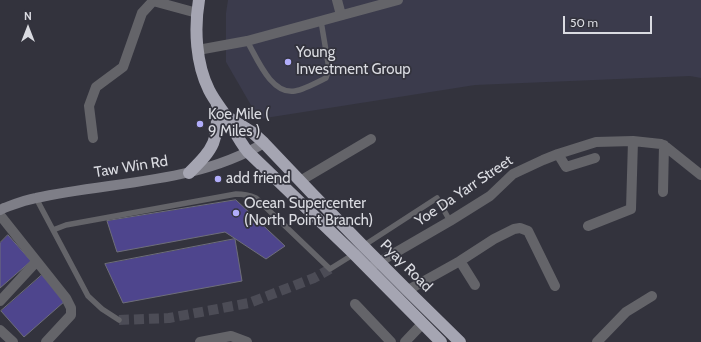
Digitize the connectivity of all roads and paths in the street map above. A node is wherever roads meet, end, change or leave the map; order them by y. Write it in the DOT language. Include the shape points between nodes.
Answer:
graph roads {
  1 [pos="200,0"];
  2 [pos="337,0"];
  3 [pos="398,0"];
  4 [pos="197,12"];
  5 [pos="341,15"];
  6 [pos="321,21"];
  7 [pos="247,41"];
  8 [pos="198,50"];
  9 [pos="216,103"];
  10 [pos="225,115"];
  11 [pos="93,138"];
  12 [pos="371,139"];
  13 [pos="633,141"];
  14 [pos="264,143"];
  15 [pos="664,145"];
  16 [pos="248,152"];
  17 [pos="558,154"];
  18 [pos="595,158"];
  19 [pos="189,173"];
  20 [pos="701,175"];
  21 [pos="300,180"];
  22 [pos="663,192"];
  23 [pos="36,198"];
  24 [pos="0,210"];
  25 [pos="0,216"];
  26 [pos="450,221"];
  27 [pos="588,226"];
  28 [pos="53,230"];
  29 [pos="358,250"];
  30 [pos="460,261"];
  31 [pos="36,262"];
  32 [pos="379,263"];
  33 [pos="367,268"];
  34 [pos="475,286"];
  35 [pos="555,286"];
  36 [pos="408,290"];
  37 [pos="652,296"];
  38 [pos="0,301"];
  39 [pos="355,304"];
  40 [pos="119,320"];
  41 [pos="423,323"];
  42 [pos="0,330"];
  43 [pos="448,331"];
  44 [pos="438,341"];
  45 [pos="12,342"];
  46 [pos="46,342"];
  47 [pos="200,342"];
  48 [pos="247,342"];
  49 [pos="391,342"];
  50 [pos="405,342"];
  51 [pos="460,342"];
  52 [pos="597,342"];
  1 -- 4 [label="highway, Pyay Road"];
  2 -- 5 [label="street"];
  3 -- 5 [label="street"];
  4 -- 8 [label="highway, Pyay Road"];
  4 -- 11 [label="street" via="152,1 142,13 123,67 96,87 89,106"];
  5 -- 6 [label="street"];
  6 -- 7 [label="street"];
  6 -- 7 [label="lane" via="329,69 326,78 295,91 280,90 270,81"];
  7 -- 8 [label="street"];
  8 -- 9 [label="highway, Pyay Road" via="203,77"];
  9 -- 10 [label="highway, Pyay Road"];
  9 -- 19 [label="highway" via="218,128 210,151"];
  10 -- 14 [label="highway, Pyay Road"];
  10 -- 16 [label="highway, Pyay Road"];
  12 -- 21 [label="street"];
  13 -- 15 [label="street, Yoe Da Yarr Street"];
  13 -- 17 [label="street, Yoe Da Yarr Street" via="596,142"];
  13 -- 27 [label="street" via="631,209"];
  14 -- 16 [label="main road, Taw Win Rd"];
  14 -- 21 [label="highway, Pyay Road"];
  15 -- 20 [label="street"];
  15 -- 22 [label="street"];
  16 -- 19 [label="main road, Taw Win Rd"];
  16 -- 29 [label="highway, Pyay Road"];
  17 -- 18 [label="street" via="566,167"];
  17 -- 26 [label="street, Yoe Da Yarr Street" via="513,174 490,196"];
  19 -- 23 [label="main road, Taw Win Rd"];
  21 -- 29 [label="highway, Pyay Road"];
  23 -- 24 [label="main road, Taw Win Rd"];
  23 -- 28 [label="lane"];
  25 -- 31 [label="street"];
  26 -- 29 [label="lane" via="437,198"];
  26 -- 32 [label="street, Yoe Da Yarr Street"];
  28 -- 29 [label="lane" via="66,225 243,194 256,198 330,268"];
  28 -- 40 [label="lane" via="88,296"];
  29 -- 32 [label="highway, Pyay Road"];
  29 -- 33 [label="highway, Pyay Road"];
  30 -- 34 [label="street"];
  30 -- 35 [label="street" via="494,239 520,228 528,231"];
  30 -- 36 [label="street"];
  31 -- 38 [label="street"];
  31 -- 46 [label="street" via="66,298 71,308 71,315"];
  32 -- 33 [label="street, Yoe Da Yarr Street"];
  32 -- 36 [label="highway, Pyay Road"];
  33 -- 41 [label="highway, Pyay Road"];
  36 -- 43 [label="highway, Pyay Road"];
  37 -- 52 [label="street" via="626,312"];
  39 -- 49 [label="street"];
  41 -- 44 [label="highway, Pyay Road"];
  41 -- 50 [label="street"];
  42 -- 45 [label="street"];
  43 -- 44 [label="street"];
  43 -- 51 [label="highway, Pyay Road"];
  47 -- 48 [label="street" via="231,336"];
}
